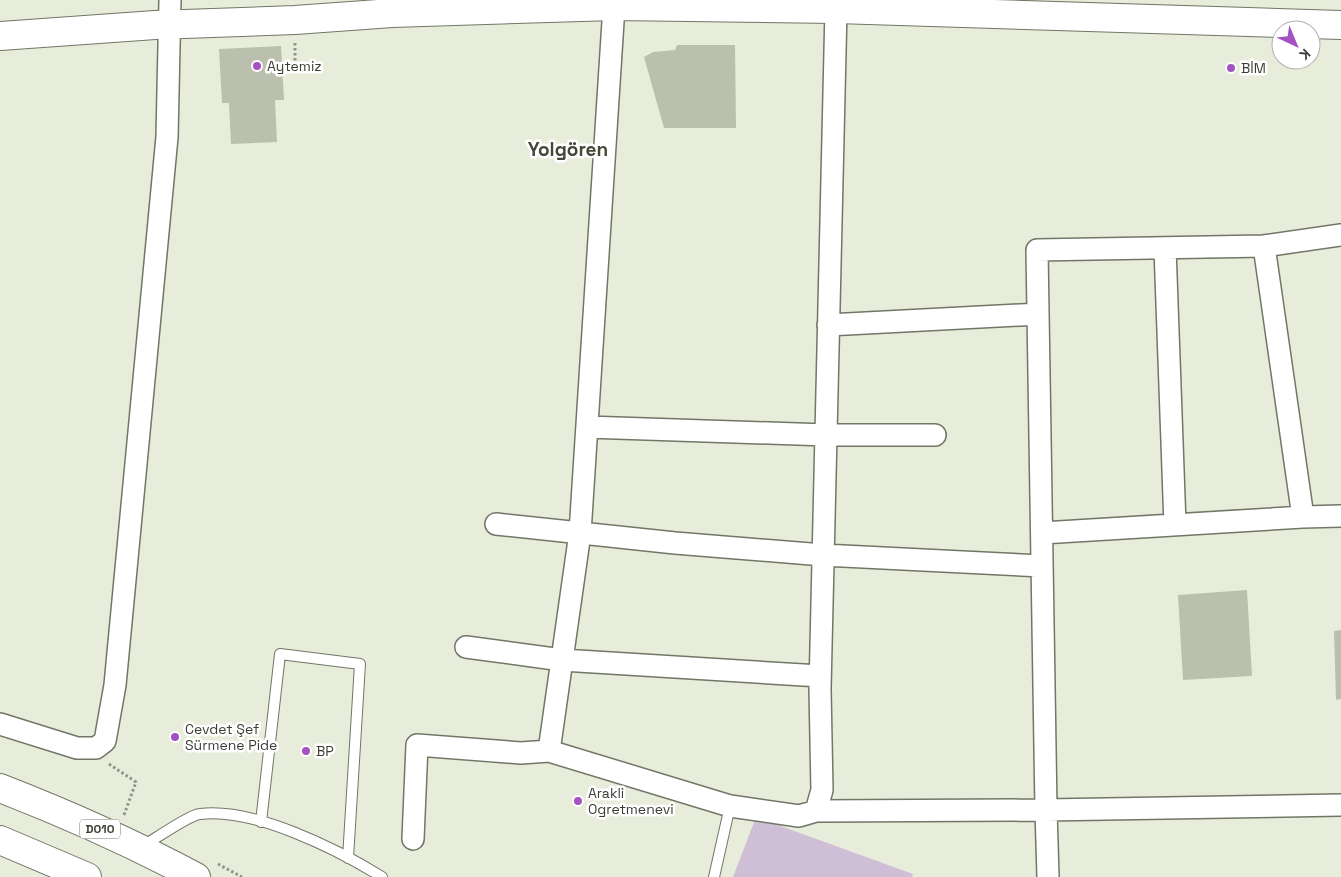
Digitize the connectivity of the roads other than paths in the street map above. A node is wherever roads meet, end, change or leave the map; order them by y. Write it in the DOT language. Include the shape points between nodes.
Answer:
graph roads {
  1 [pos="614,6"];
  2 [pos="836,9"];
  3 [pos="169,12"];
  4 [pos="1341,25"];
  5 [pos="0,36"];
  6 [pos="1341,236"];
  7 [pos="1264,246"];
  8 [pos="1165,248"];
  9 [pos="1038,314"];
  10 [pos="828,325"];
  11 [pos="587,427"];
  12 [pos="826,435"];
  13 [pos="935,435"];
  14 [pos="1341,516"];
  15 [pos="1303,517"];
  16 [pos="496,524"];
  17 [pos="1175,525"];
  18 [pos="580,533"];
  19 [pos="1042,533"];
  20 [pos="823,555"];
  21 [pos="1042,566"];
  22 [pos="466,647"];
  23 [pos="562,660"];
  24 [pos="820,676"];
  25 [pos="0,724"];
  26 [pos="549,751"];
  27 [pos="0,788"];
  28 [pos="1341,805"];
  29 [pos="730,806"];
  30 [pos="1046,810"];
  31 [pos="816,811"];
  32 [pos="261,822"];
  33 [pos="413,839"];
  34 [pos="0,840"];
  35 [pos="141,848"];
  36 [pos="348,858"];
  37 [pos="87,877"];
  38 [pos="196,877"];
  39 [pos="382,877"];
  40 [pos="714,877"];
  41 [pos="1048,877"];
  1 -- 2 [label="main road"];
  1 -- 3 [label="main road" via="392,13 295,20"];
  1 -- 11 [label="street"];
  2 -- 4 [label="main road"];
  2 -- 10 [label="street"];
  3 -- 5 [label="main road"];
  3 -- 25 [label="street" via="166,146 116,675 105,741 96,748 77,748"];
  6 -- 7 [label="street"];
  7 -- 8 [label="street"];
  7 -- 15 [label="street"];
  8 -- 9 [label="street" via="1037,250"];
  8 -- 17 [label="street"];
  9 -- 10 [label="street"];
  9 -- 19 [label="street"];
  10 -- 12 [label="street"];
  11 -- 12 [label="street"];
  11 -- 18 [label="street"];
  12 -- 13 [label="street"];
  12 -- 20 [label="street"];
  14 -- 15 [label="street"];
  15 -- 17 [label="street"];
  16 -- 18 [label="street"];
  17 -- 19 [label="street"];
  18 -- 20 [label="street"];
  18 -- 23 [label="street"];
  19 -- 21 [label="street"];
  20 -- 21 [label="street"];
  20 -- 24 [label="street"];
  21 -- 30 [label="street"];
  22 -- 23 [label="street"];
  23 -- 24 [label="street"];
  23 -- 26 [label="street"];
  24 -- 31 [label="street" via="822,790"];
  26 -- 29 [label="street"];
  26 -- 33 [label="street" via="522,753 417,745"];
  27 -- 35 [label="main road, D010"];
  28 -- 30 [label="street"];
  29 -- 31 [label="street" via="799,816"];
  29 -- 40 [label="lane"];
  30 -- 31 [label="street"];
  30 -- 41 [label="street"];
  32 -- 35 [label="lane" via="237,814 198,814"];
  32 -- 36 [label="lane" via="292,832"];
  32 -- 36 [label="lane" via="280,654 360,664"];
  34 -- 37 [label="main road"];
  35 -- 38 [label="main road, D010"];
  36 -- 39 [label="lane"];
}
